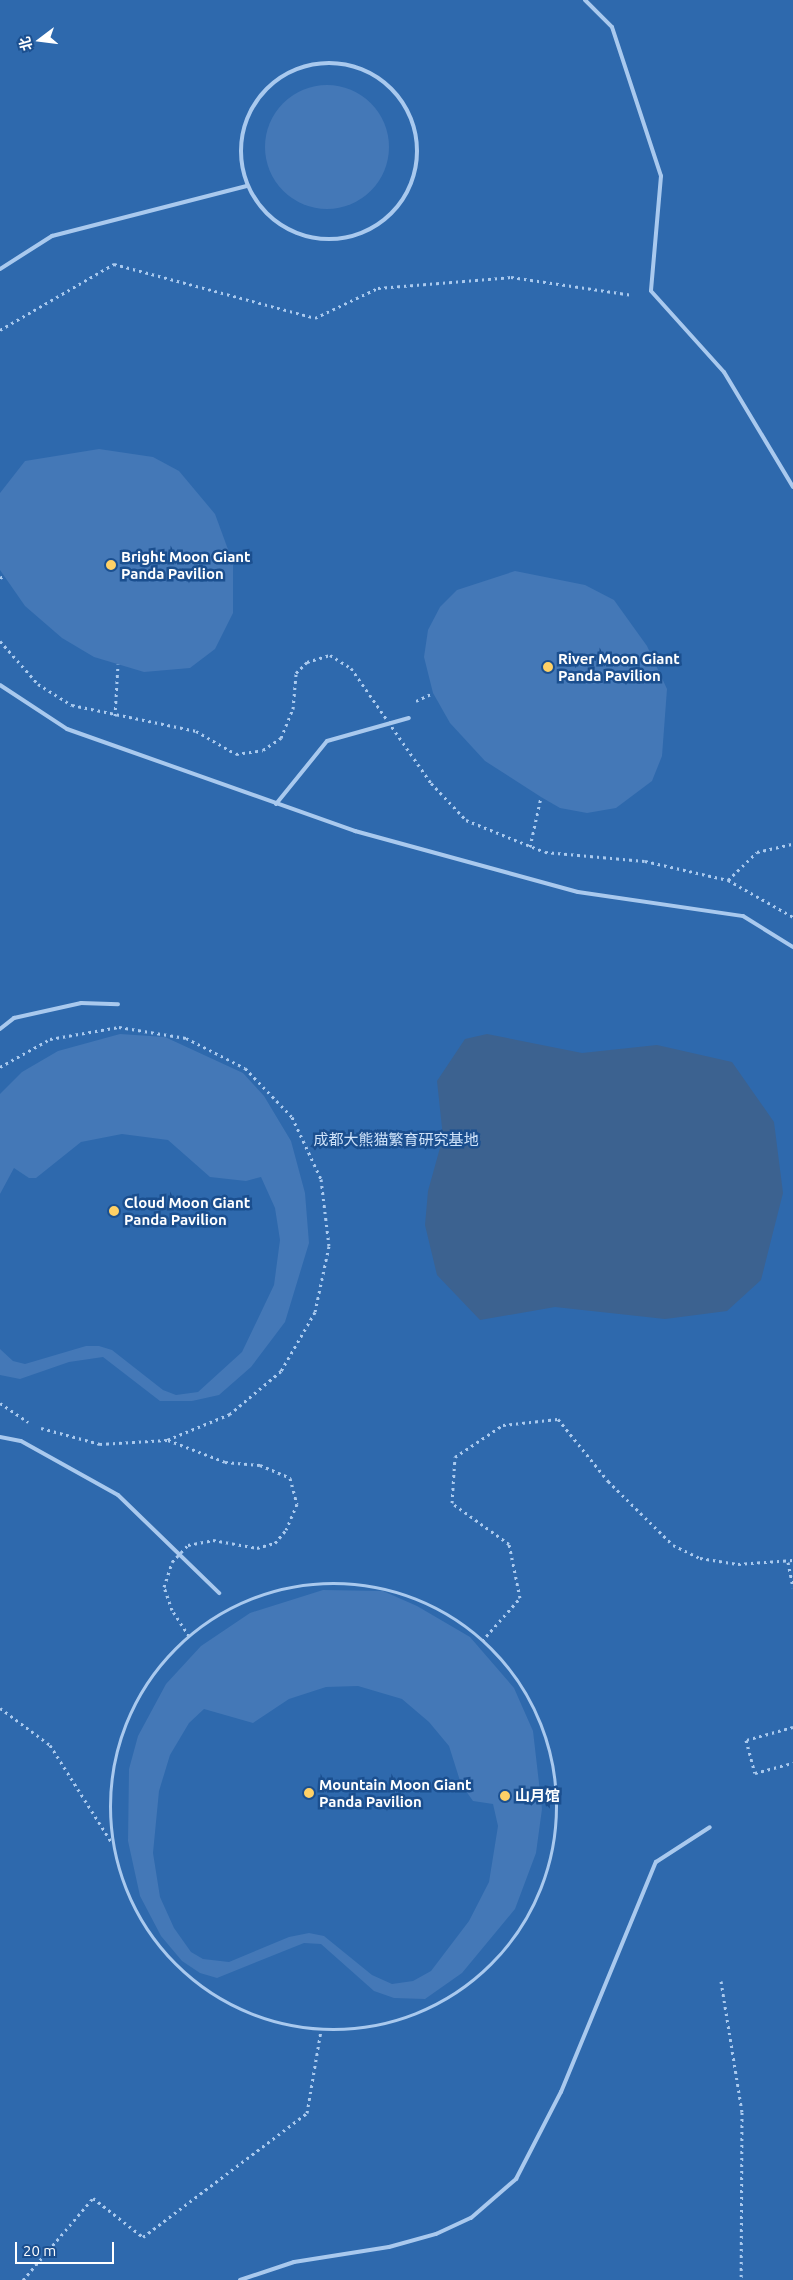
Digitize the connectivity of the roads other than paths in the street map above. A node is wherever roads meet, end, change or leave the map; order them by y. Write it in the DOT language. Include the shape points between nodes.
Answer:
graph roads {
  1 [pos="585,0"];
  2 [pos="247,186"];
  3 [pos="0,269"];
  4 [pos="793,487"];
  5 [pos="0,685"];
  6 [pos="409,718"];
  7 [pos="276,804"];
  8 [pos="793,948"];
  9 [pos="118,1004"];
  10 [pos="0,1029"];
  11 [pos="0,1437"];
  12 [pos="219,1593"];
  13 [pos="710,1827"];
  14 [pos="240,2280"];
  1 -- 4 [label="lane" via="612,27 661,176 650,291 724,372"];
  2 -- 2 [label="lane" via="264,212 288,230 324,239 343,239 370,230 393,213 409,190 416,162 416,134 406,107 387,85 363,69 334,62 304,66 277,78 256,100 243,127 240,157"];
  2 -- 3 [label="lane" via="52,236"];
  5 -- 7 [label="lane" via="67,729"];
  6 -- 7 [label="lane" via="327,741"];
  7 -- 8 [label="lane" via="355,831 578,892 743,916"];
  9 -- 10 [label="lane" via="71,1005 14,1018"];
  11 -- 12 [label="lane" via="21,1440 118,1495"];
  13 -- 14 [label="lane" via="656,1862 561,2092 516,2179 471,2218 436,2234 389,2247 294,2262"];
}
